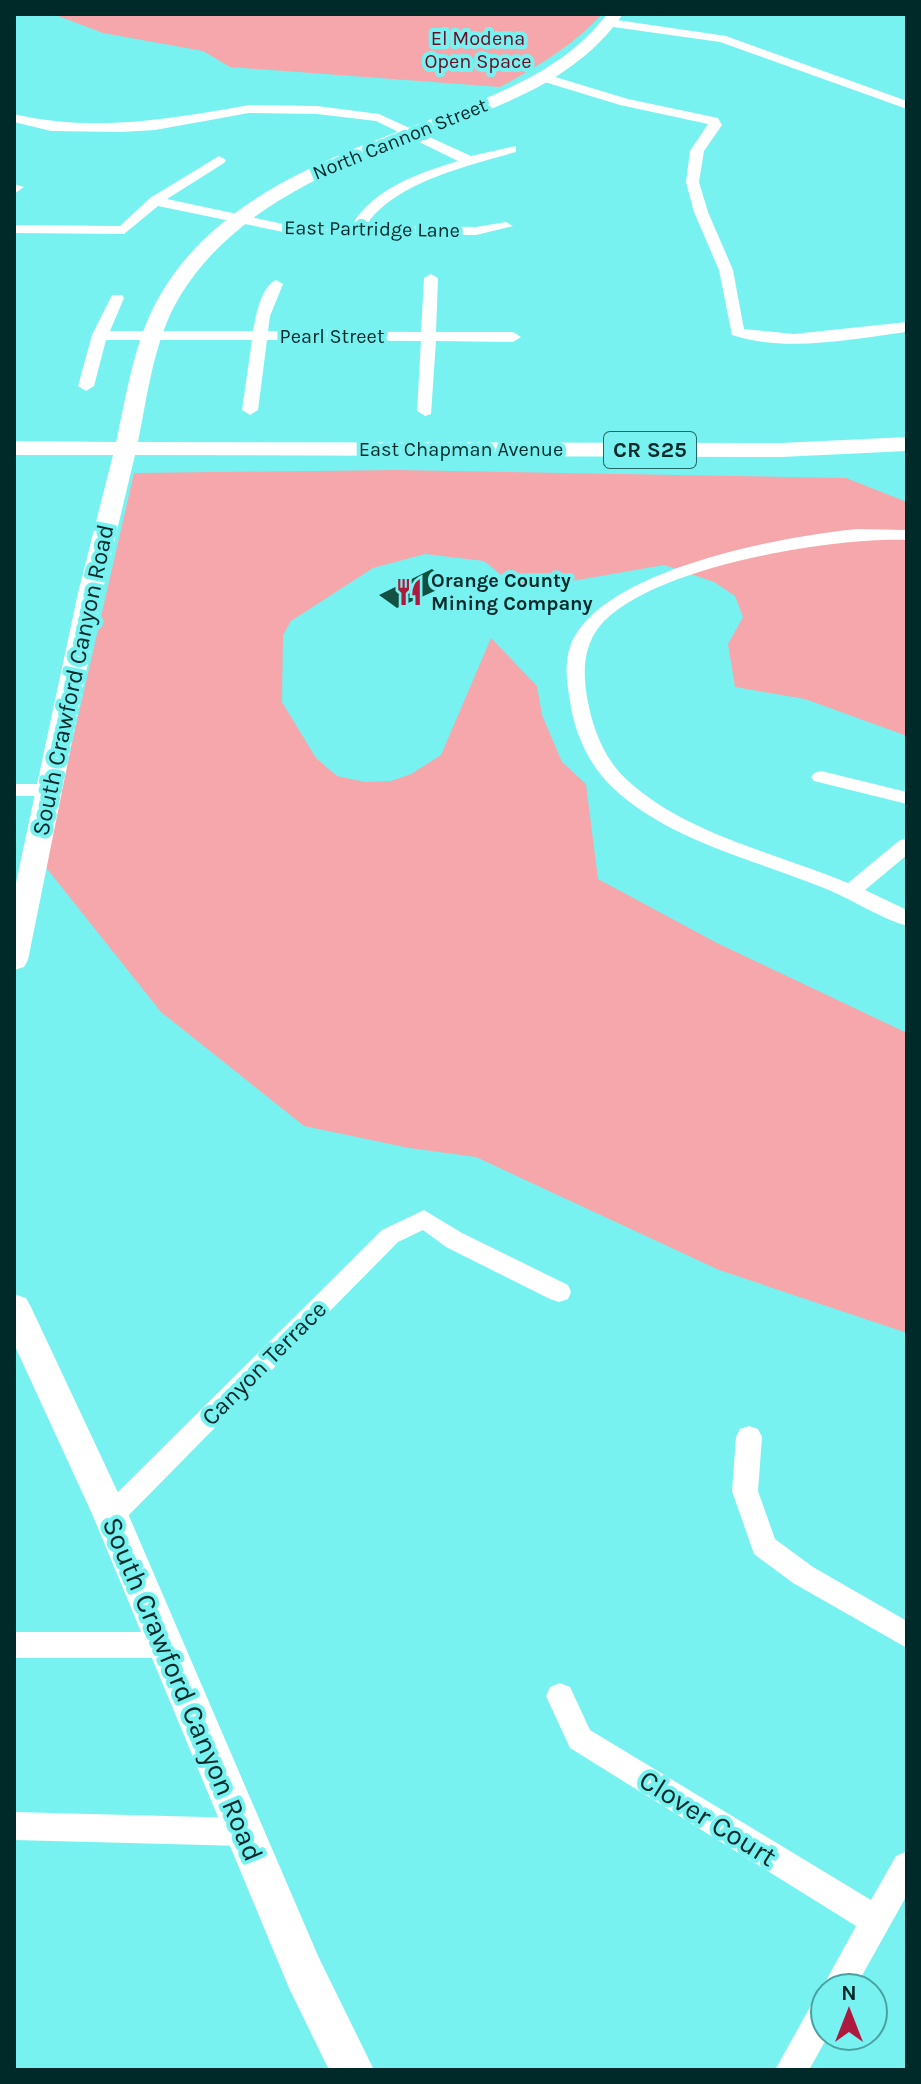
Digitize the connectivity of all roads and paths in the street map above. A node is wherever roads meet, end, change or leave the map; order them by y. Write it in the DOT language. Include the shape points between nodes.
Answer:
graph roads {
  1 [pos="613,18"];
  2 [pos="542,77"];
  3 [pos="907,105"];
  4 [pos="14,118"];
  5 [pos="412,132"];
  6 [pos="511,149"];
  7 [pos="219,160"];
  8 [pos="470,161"];
  9 [pos="155,201"];
  10 [pos="238,220"];
  11 [pos="506,226"];
  12 [pos="14,229"];
  13 [pos="356,231"];
  14 [pos="431,278"];
  15 [pos="276,284"];
  16 [pos="117,298"];
  17 [pos="907,327"];
  18 [pos="100,335"];
  19 [pos="152,335"];
  20 [pos="260,336"];
  21 [pos="428,336"];
  22 [pos="513,337"];
  23 [pos="86,386"];
  24 [pos="250,410"];
  25 [pos="425,411"];
  26 [pos="907,444"];
  27 [pos="14,448"];
  28 [pos="124,448"];
  29 [pos="907,535"];
  30 [pos="821,777"];
  31 [pos="14,790"];
  32 [pos="48,790"];
  33 [pos="907,798"];
  34 [pos="907,845"];
  35 [pos="851,891"];
  36 [pos="907,919"];
  37 [pos="17,923"];
  38 [pos="14,960"];
  39 [pos="559,1292"];
  40 [pos="14,1307"];
  41 [pos="749,1437"];
  42 [pos="111,1516"];
  43 [pos="907,1636"];
  44 [pos="14,1645"];
  45 [pos="165,1645"];
  46 [pos="560,1696"];
  47 [pos="14,1826"];
  48 [pos="243,1832"];
  49 [pos="907,1866"];
  50 [pos="877,1921"];
  51 [pos="847,1972"];
  52 [pos="809,2039"];
  53 [pos="352,2070"];
  54 [pos="791,2070"];
  1 -- 2 [label="main road, North Cannon Street" via="580,51"];
  1 -- 3 [label="street" via="722,39"];
  2 -- 5 [label="main road, North Cannon Street"];
  2 -- 17 [label="street" via="713,121 697,151 693,176 697,203 725,267 741,335 833,335"];
  4 -- 5 [label="street" via="51,127 121,128 272,108 379,118"];
  5 -- 8 [label="street"];
  5 -- 10 [label="main road, North Cannon Street" via="319,169"];
  6 -- 8 [label="street"];
  7 -- 9 [label="street"];
  8 -- 13 [label="street" via="389,195 369,208"];
  9 -- 10 [label="street, East Partridge Lane"];
  9 -- 12 [label="street" via="124,230"];
  10 -- 13 [label="street, East Partridge Lane" via="288,229"];
  10 -- 19 [label="main road, North Cannon Street" via="184,272"];
  11 -- 13 [label="street, East Partridge Lane"];
  14 -- 21 [label="street"];
  15 -- 20 [label="street"];
  16 -- 18 [label="street"];
  18 -- 19 [label="street, Pearl Street"];
  18 -- 23 [label="street"];
  19 -- 20 [label="street, Pearl Street"];
  19 -- 28 [label="main road, North Cannon Street"];
  20 -- 21 [label="street, Pearl Street"];
  20 -- 24 [label="street"];
  21 -- 22 [label="street, Pearl Street"];
  21 -- 25 [label="street"];
  26 -- 28 [label="main road, East Chapman Avenue / CR S25" via="781,450"];
  27 -- 28 [label="main road, East Chapman Avenue / CR S25"];
  28 -- 32 [label="main road, South Crawford Canyon Road"];
  29 -- 35 [label="street" via="795,540 663,578 626,595 598,617 573,666 575,692 598,759 642,803 677,823"];
  30 -- 33 [label="street"];
  31 -- 32 [label="street"];
  32 -- 37 [label="main road, South Crawford Canyon Road"];
  34 -- 35 [label="street"];
  35 -- 36 [label="street"];
  37 -- 38 [label="main road, South Crawford Canyon Road"];
  39 -- 42 [label="street, Canyon Terrace" via="454,1240 424,1219 390,1236"];
  40 -- 42 [label="main road, South Crawford Canyon Road"];
  41 -- 43 [label="street" via="745,1491 764,1546"];
  42 -- 45 [label="main road, South Crawford Canyon Road"];
  44 -- 45 [label="street"];
  45 -- 48 [label="main road, South Crawford Canyon Road"];
  46 -- 50 [label="street, Clover Court" via="580,1739"];
  47 -- 48 [label="street"];
  48 -- 53 [label="main road, South Crawford Canyon Road"];
  49 -- 50 [label="street"];
  50 -- 51 [label="street"];
  52 -- 54 [label="street"];
}
